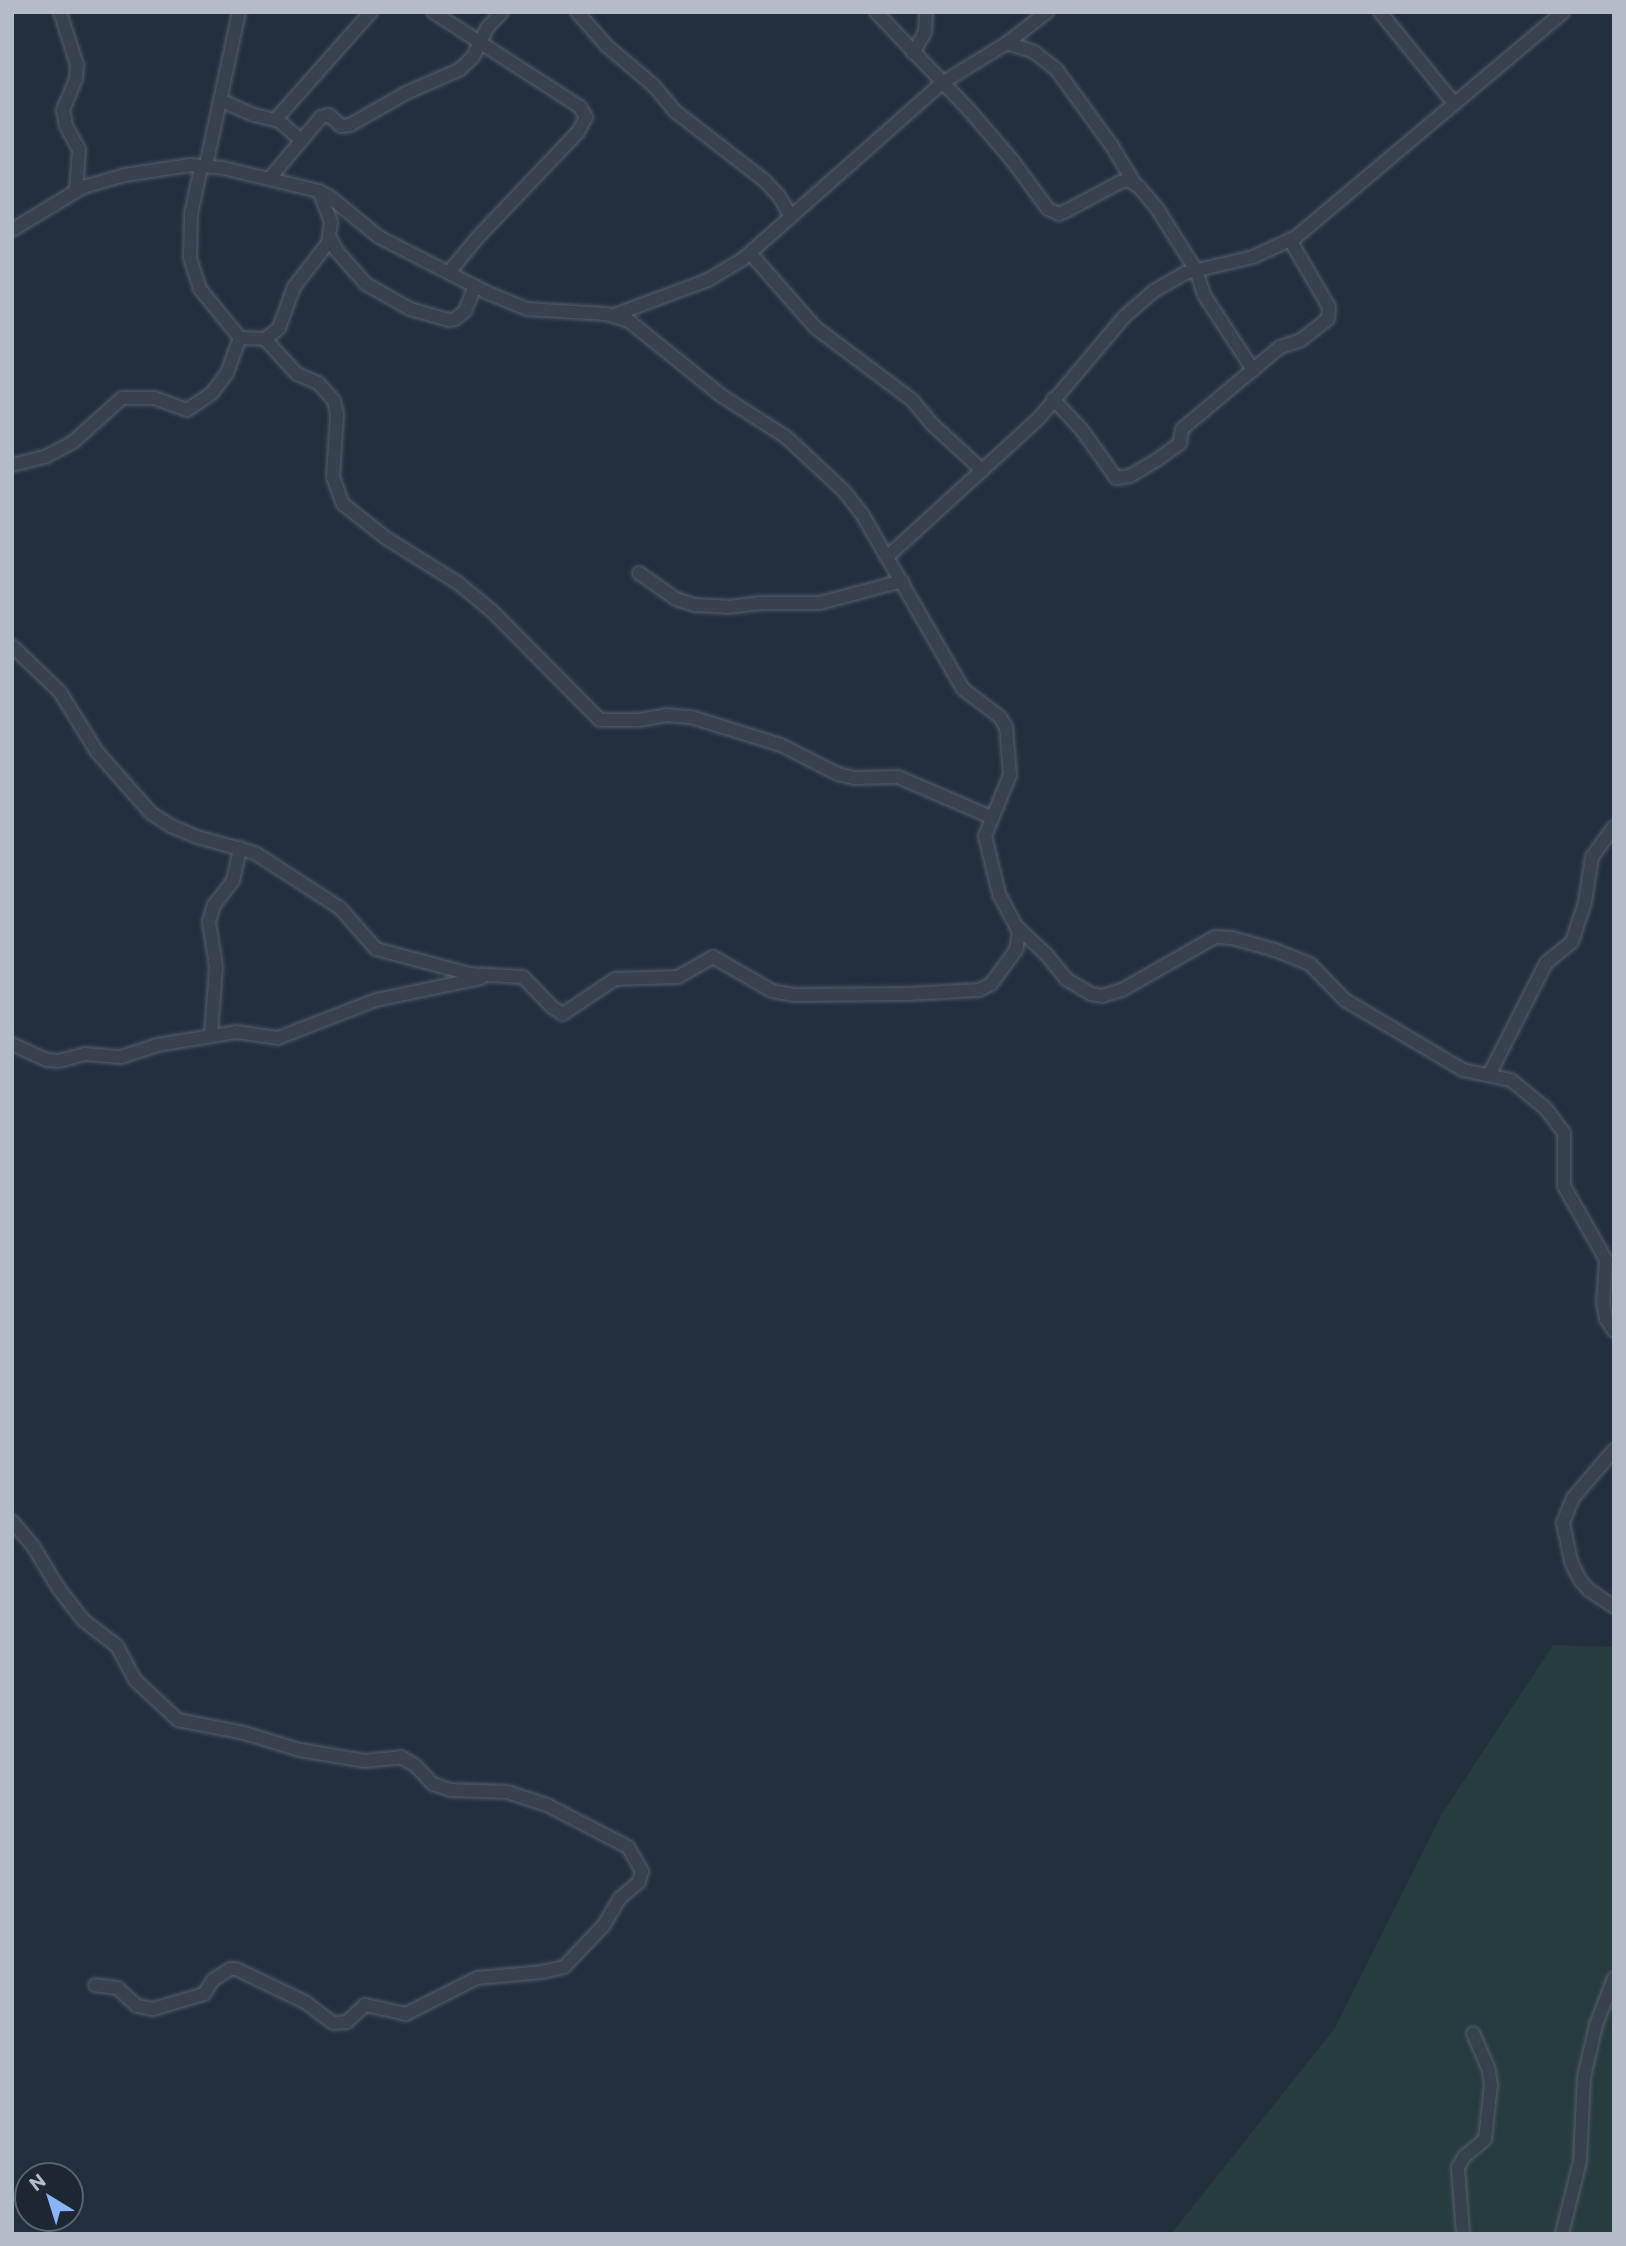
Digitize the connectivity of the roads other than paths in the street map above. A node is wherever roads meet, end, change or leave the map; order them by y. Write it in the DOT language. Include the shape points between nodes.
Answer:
graph roads {
  1 [pos="60,12"];
  2 [pos="239,12"];
  3 [pos="371,12"];
  4 [pos="433,12"];
  5 [pos="502,12"];
  6 [pos="577,12"];
  7 [pos="876,12"];
  8 [pos="926,12"];
  9 [pos="1047,12"];
  10 [pos="1380,12"];
  11 [pos="1563,12"];
  12 [pos="1007,43"];
  13 [pos="481,45"];
  14 [pos="913,53"];
  15 [pos="942,83"];
  16 [pos="220,100"];
  17 [pos="1454,103"];
  18 [pos="276,119"];
  19 [pos="302,141"];
  20 [pos="203,167"];
  21 [pos="270,178"];
  22 [pos="1133,181"];
  23 [pos="76,191"];
  24 [pos="319,191"];
  25 [pos="791,217"];
  26 [pos="12,230"];
  27 [pos="330,238"];
  28 [pos="1290,240"];
  29 [pos="750,253"];
  30 [pos="1196,270"];
  31 [pos="449,272"];
  32 [pos="475,286"];
  33 [pos="613,315"];
  34 [pos="240,338"];
  35 [pos="265,339"];
  36 [pos="1253,370"];
  37 [pos="1054,399"];
  38 [pos="12,465"];
  39 [pos="982,470"];
  40 [pos="887,557"];
  41 [pos="639,573"];
  42 [pos="902,581"];
  43 [pos="12,646"];
  44 [pos="991,817"];
  45 [pos="1614,827"];
  46 [pos="240,848"];
  47 [pos="1017,927"];
  48 [pos="492,975"];
  49 [pos="211,1035"];
  50 [pos="12,1044"];
  51 [pos="1489,1074"];
  52 [pos="1614,1331"];
  53 [pos="1614,1450"];
  54 [pos="12,1521"];
  55 [pos="1614,1606"];
  56 [pos="1614,1978"];
  57 [pos="95,1985"];
  58 [pos="1473,2033"];
  59 [pos="1463,2234"];
  60 [pos="1562,2234"];
  1 -- 23 [label="street" via="77,65 63,110 79,149"];
  2 -- 16 [label="street"];
  3 -- 18 [label="street"];
  4 -- 13 [label="street"];
  5 -- 13 [label="street" via="487,29"];
  6 -- 25 [label="street" via="687,121 764,180"];
  7 -- 14 [label="street"];
  8 -- 14 [label="street" via="925,32"];
  9 -- 12 [label="street"];
  10 -- 17 [label="street"];
  11 -- 17 [label="street"];
  12 -- 15 [label="street"];
  12 -- 22 [label="street" via="1034,52 1056,69"];
  13 -- 19 [label="street" via="459,70 350,125 341,126 329,115 321,117"];
  13 -- 31 [label="street" via="580,107 585,122"];
  14 -- 15 [label="street"];
  15 -- 22 [label="street" via="1054,212 1066,212 1120,182"];
  15 -- 25 [label="street"];
  16 -- 18 [label="street"];
  16 -- 20 [label="street"];
  17 -- 28 [label="street"];
  18 -- 19 [label="street"];
  19 -- 21 [label="street"];
  20 -- 21 [label="street"];
  20 -- 23 [label="street" via="125,175"];
  20 -- 34 [label="street" via="191,214 190,258 200,289"];
  21 -- 24 [label="street"];
  22 -- 30 [label="street" via="1158,209"];
  23 -- 26 [label="street"];
  24 -- 27 [label="street" via="331,222"];
  24 -- 31 [label="street" via="379,237"];
  25 -- 29 [label="street"];
  27 -- 32 [label="street" via="366,284 410,310 455,319 465,311"];
  27 -- 35 [label="street" via="294,287 279,328"];
  28 -- 30 [label="street" via="1253,257"];
  28 -- 36 [label="street" via="1331,314 1309,335 1280,346"];
  29 -- 33 [label="street" via="708,280"];
  29 -- 39 [label="street" via="816,328 912,400"];
  30 -- 36 [label="street" via="1204,295"];
  30 -- 37 [label="street" via="1167,281 1124,317"];
  31 -- 32 [label="street"];
  32 -- 33 [label="street" via="540,311"];
  33 -- 40 [label="street" via="629,321 722,396 807,454 850,498"];
  34 -- 35 [label="street"];
  34 -- 38 [label="street" via="222,383 195,407 187,410 146,396 122,398 73,442 44,457"];
  35 -- 44 [label="street" via="297,374 318,383 334,401 333,477 342,504 458,583 532,649 600,720 691,717 781,745 838,774 898,778"];
  36 -- 37 [label="street" via="1182,429 1179,444 1121,479 1111,474 1102,456"];
  37 -- 39 [label="street"];
  39 -- 40 [label="street"];
  40 -- 42 [label="street"];
  41 -- 42 [label="street" via="676,599 728,607 820,603"];
  42 -- 44 [label="street" via="962,689 1000,717 1008,730 1010,775"];
  43 -- 46 [label="street" via="60,692 97,752 145,808 171,827"];
  44 -- 47 [label="street" via="985,836 988,854 999,894"];
  45 -- 51 [label="street" via="1592,857 1586,902 1572,942 1546,963"];
  46 -- 48 [label="street" via="335,904 376,949 470,974"];
  46 -- 49 [label="street" via="233,881 214,905 209,922 216,967"];
  47 -- 48 [label="street" via="1019,938 1012,959 991,984 972,991 794,995 763,987 713,957 678,978 615,979 564,1014 549,1004 529,979"];
  47 -- 51 [label="street" via="1066,979 1102,996 1122,990 1214,937 1275,950 1310,964 1345,1000 1463,1070"];
  48 -- 49 [label="street" via="376,1000 278,1038 236,1032"];
  49 -- 50 [label="street" via="121,1057 85,1054 59,1061"];
  51 -- 52 [label="street" via="1511,1080 1546,1109 1564,1133 1564,1186 1606,1260 1603,1302"];
  53 -- 55 [label="street" via="1573,1498 1563,1523 1580,1580"];
  54 -- 57 [label="street" via="83,1620 117,1646 135,1680 176,1719 300,1751 365,1761 401,1758 433,1784 450,1790 508,1792 555,1809 628,1847 642,1871 639,1882 620,1898 603,1926 564,1966 477,1978 406,2014 365,2005 347,2022 333,2023 305,2002 236,1969 213,1980 204,1994 153,2009 137,2006 118,1988"];
  56 -- 60 [label="street" via="1584,2077 1580,2161"];
  58 -- 59 [label="street" via="1491,2085 1485,2139 1458,2167"];
}
